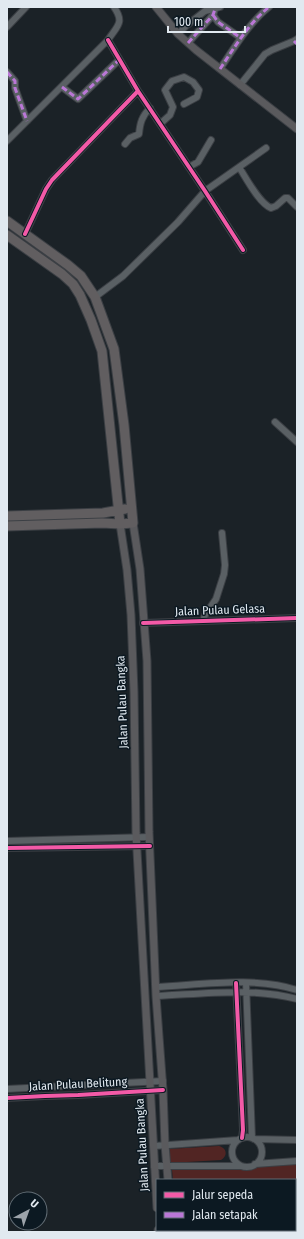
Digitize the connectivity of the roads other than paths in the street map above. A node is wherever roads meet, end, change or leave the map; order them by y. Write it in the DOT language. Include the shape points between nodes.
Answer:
graph roads {
  1 [pos="26,7"];
  2 [pos="115,7"];
  3 [pos="156,7"];
  4 [pos="269,7"];
  5 [pos="216,10"];
  6 [pos="7,27"];
  7 [pos="178,34"];
  8 [pos="242,38"];
  9 [pos="108,40"];
  10 [pos="296,42"];
  11 [pos="188,43"];
  12 [pos="119,60"];
  13 [pos="220,69"];
  14 [pos="7,72"];
  15 [pos="240,85"];
  16 [pos="62,87"];
  17 [pos="138,91"];
  18 [pos="184,104"];
  19 [pos="150,108"];
  20 [pos="27,121"];
  21 [pos="160,124"];
  22 [pos="297,129"];
  23 [pos="211,140"];
  24 [pos="7,141"];
  25 [pos="125,144"];
  26 [pos="266,148"];
  27 [pos="189,167"];
  28 [pos="239,167"];
  29 [pos="205,191"];
  30 [pos="297,207"];
  31 [pos="7,221"];
  32 [pos="25,234"];
  33 [pos="7,235"];
  34 [pos="243,250"];
  35 [pos="95,297"];
  36 [pos="275,422"];
  37 [pos="297,442"];
  38 [pos="131,509"];
  39 [pos="119,510"];
  40 [pos="7,516"];
  41 [pos="132,523"];
  42 [pos="120,524"];
  43 [pos="7,526"];
  44 [pos="222,533"];
  45 [pos="297,618"];
  46 [pos="203,621"];
  47 [pos="143,623"];
  48 [pos="137,837"];
  49 [pos="149,837"];
  50 [pos="7,841"];
  51 [pos="137,846"];
  52 [pos="150,846"];
  53 [pos="7,848"];
  54 [pos="236,983"];
  55 [pos="246,983"];
  56 [pos="156,987"];
  57 [pos="297,990"];
  58 [pos="236,992"];
  59 [pos="246,992"];
  60 [pos="156,996"];
  61 [pos="297,999"];
  62 [pos="163,1081"];
  63 [pos="150,1082"];
  64 [pos="7,1089"];
  65 [pos="163,1090"];
  66 [pos="151,1091"];
  67 [pos="7,1098"];
  68 [pos="240,1139"];
  69 [pos="253,1139"];
  70 [pos="297,1140"];
  71 [pos="165,1145"];
  72 [pos="154,1146"];
  73 [pos="297,1161"];
  74 [pos="255,1164"];
  75 [pos="154,1166"];
  76 [pos="167,1166"];
  77 [pos="242,1166"];
  78 [pos="168,1179"];
  79 [pos="156,1194"];
  1 -- 6 [label="street"];
  2 -- 9 [label="street" via="120,23"];
  3 -- 7 [label="main road"];
  4 -- 8 [label="street"];
  5 -- 7 [label="street" via="205,11 186,24"];
  5 -- 8 [label="street" via="218,22"];
  5 -- 11 [label="street"];
  7 -- 11 [label="main road"];
  8 -- 13 [label="street"];
  9 -- 12 [label="street"];
  9 -- 16 [label="street"];
  10 -- 15 [label="street" via="265,54"];
  11 -- 13 [label="main road"];
  12 -- 16 [label="street" via="78,99"];
  12 -- 17 [label="street"];
  13 -- 15 [label="main road"];
  14 -- 20 [label="street" via="15,81"];
  15 -- 22 [label="main road"];
  16 -- 20 [label="street"];
  17 -- 19 [label="street"];
  17 -- 32 [label="street" via="52,180"];
  18 -- 21 [label="street" via="197,96 199,90 193,82 184,77 172,81 165,90 173,106 170,115"];
  19 -- 21 [label="street"];
  19 -- 25 [label="street" via="139,126 139,134"];
  20 -- 24 [label="street"];
  21 -- 27 [label="street"];
  23 -- 27 [label="street" via="198,162"];
  26 -- 28 [label="street"];
  27 -- 29 [label="street"];
  28 -- 29 [label="street"];
  28 -- 30 [label="street" via="268,207 276,206 285,198"];
  29 -- 34 [label="street"];
  29 -- 35 [label="street" via="178,222 123,276"];
  31 -- 32 [label="highway, Jalan Pulau Bangka"];
  32 -- 35 [label="highway, Jalan Pulau Bangka" via="81,276"];
  33 -- 39 [label="highway, Jalan Pulau Bangka" via="73,284 91,320 102,351"];
  35 -- 38 [label="highway, Jalan Pulau Bangka" via="114,349"];
  36 -- 37 [label="street"];
  38 -- 39 [label="highway"];
  38 -- 41 [label="highway, Jalan Pulau Bangka"];
  39 -- 40 [label="highway" via="103,513"];
  39 -- 42 [label="highway, Jalan Pulau Bangka"];
  41 -- 42 [label="highway"];
  41 -- 47 [label="main road, Jalan Pulau Bangka" via="140,569"];
  42 -- 43 [label="highway"];
  42 -- 48 [label="main road, Jalan Pulau Bangka" via="131,615"];
  44 -- 46 [label="street" via="224,574 216,600"];
  45 -- 46 [label="street, Jalan Pulau Gelasa"];
  46 -- 47 [label="street, Jalan Pulau Gelasa"];
  47 -- 49 [label="main road, Jalan Pulau Bangka" via="147,661"];
  48 -- 49 [label="street"];
  48 -- 50 [label="street"];
  48 -- 51 [label="main road, Jalan Pulau Bangka"];
  49 -- 52 [label="main road, Jalan Pulau Bangka"];
  51 -- 52 [label="street"];
  51 -- 53 [label="street"];
  51 -- 63 [label="main road, Jalan Pulau Bangka"];
  52 -- 56 [label="main road, Jalan Pulau Bangka"];
  54 -- 55 [label="street"];
  54 -- 56 [label="street"];
  54 -- 58 [label="street"];
  55 -- 57 [label="street" via="280,985"];
  55 -- 59 [label="street"];
  56 -- 60 [label="main road, Jalan Pulau Bangka"];
  58 -- 59 [label="street"];
  58 -- 60 [label="street"];
  58 -- 68 [label="street" via="243,1130"];
  59 -- 61 [label="street" via="270,993"];
  59 -- 69 [label="street"];
  60 -- 62 [label="main road, Jalan Pulau Bangka"];
  62 -- 63 [label="street, Jalan Pulau Belitung"];
  62 -- 65 [label="main road, Jalan Pulau Bangka"];
  63 -- 64 [label="street, Jalan Pulau Belitung"];
  63 -- 66 [label="main road, Jalan Pulau Bangka"];
  65 -- 66 [label="street, Jalan Pulau Belitung"];
  65 -- 71 [label="main road, Jalan Pulau Bangka"];
  66 -- 67 [label="street, Jalan Pulau Belitung"];
  66 -- 72 [label="main road, Jalan Pulau Bangka"];
  68 -- 69 [label="street"];
  68 -- 71 [label="street"];
  68 -- 77 [label="street" via="233,1147 232,1155"];
  69 -- 70 [label="street"];
  69 -- 74 [label="street" via="259,1143 262,1151"];
  71 -- 72 [label="street"];
  71 -- 76 [label="main road, Jalan Pulau Bangka"];
  72 -- 75 [label="main road, Jalan Pulau Bangka"];
  73 -- 74 [label="street"];
  74 -- 77 [label="street"];
  75 -- 76 [label="street"];
  75 -- 79 [label="main road, Jalan Pulau Bangka"];
  76 -- 77 [label="street"];
  76 -- 78 [label="main road, Jalan Pulau Bangka"];
}
